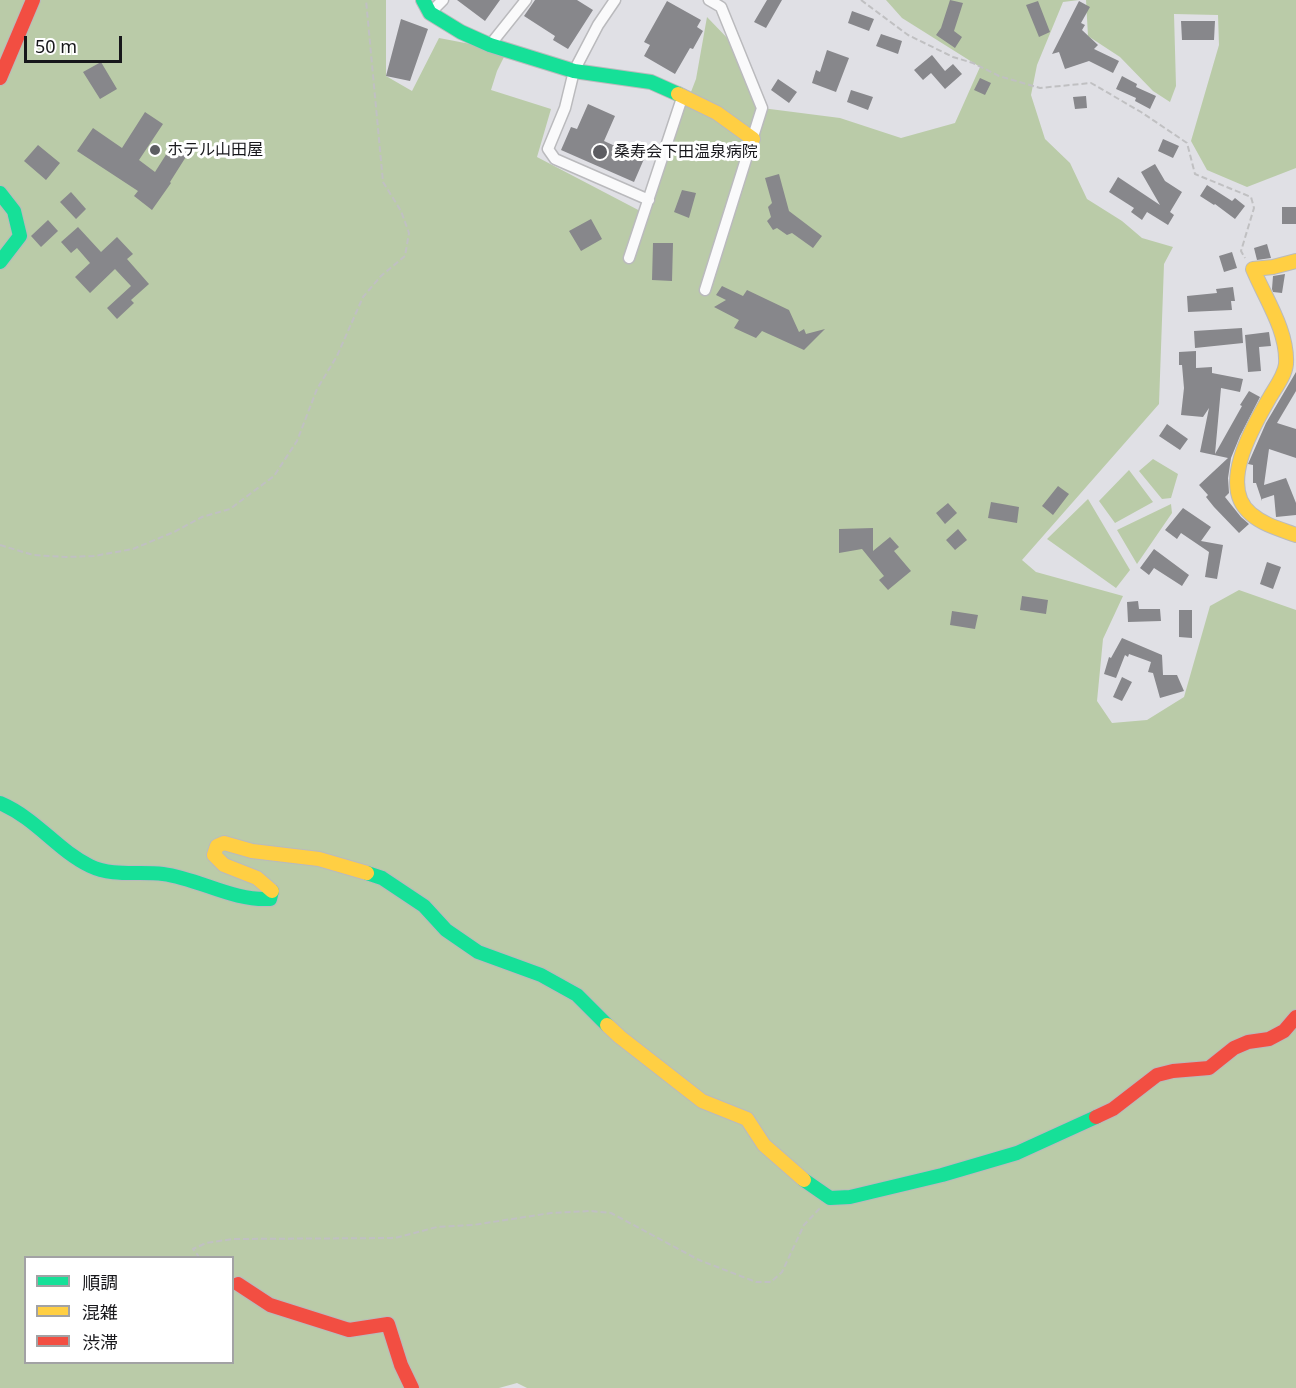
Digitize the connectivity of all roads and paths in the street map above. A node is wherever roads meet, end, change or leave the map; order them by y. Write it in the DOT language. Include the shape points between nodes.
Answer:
graph roads {
  1 [pos="33,0"];
  2 [pos="366,0"];
  3 [pos="423,0"];
  4 [pos="443,0"];
  5 [pos="526,0"];
  6 [pos="615,0"];
  7 [pos="709,0"];
  8 [pos="861,0"];
  9 [pos="724,3"];
  10 [pos="430,13"];
  11 [pos="490,45"];
  12 [pos="574,71"];
  13 [pos="0,78"];
  14 [pos="683,95"];
  15 [pos="753,139"];
  16 [pos="0,193"];
  17 [pos="649,200"];
  18 [pos="629,258"];
  19 [pos="1296,261"];
  20 [pos="0,262"];
  21 [pos="1253,269"];
  22 [pos="705,290"];
  23 [pos="1296,535"];
  24 [pos="0,545"];
  25 [pos="0,803"];
  26 [pos="1296,1017"];
  27 [pos="830,1198"];
  28 [pos="199,1256"];
  29 [pos="238,1284"];
  30 [pos="412,1388"];
  1 -- 13 [label="street"];
  2 -- 24 [label="path" via="383,183 409,234 405,256 363,297 337,356 316,388 297,441 274,476 230,509 202,517 133,549 66,557 33,555"];
  3 -- 10 [label="street"];
  4 -- 10 [label="street"];
  5 -- 11 [label="street"];
  6 -- 12 [label="street"];
  7 -- 9 [label="street"];
  8 -- 21 [label="path" via="908,34 953,57 1040,88 1091,83 1171,131 1187,143 1196,174 1251,197 1254,208 1240,251"];
  9 -- 15 [label="street" via="762,108"];
  10 -- 11 [label="street"];
  11 -- 12 [label="street"];
  12 -- 14 [label="street" via="651,82"];
  12 -- 17 [label="street" via="565,108 548,148 555,159"];
  14 -- 15 [label="street"];
  14 -- 17 [label="street"];
  15 -- 22 [label="street"];
  16 -- 20 [label="street" via="14,211 20,236"];
  17 -- 18 [label="street"];
  19 -- 21 [label="street"];
  21 -- 23 [label="street" via="1279,324 1286,367 1244,444 1236,472 1238,496 1254,519"];
  25 -- 27 [label="street" via="33,820 90,866 116,873 164,874 246,899 270,898 272,890 257,878 224,865 214,855 217,846 224,843 252,851 319,859 382,878 424,906 446,930 478,952 541,975 578,995 620,1037 702,1101 747,1119 764,1145"];
  26 -- 27 [label="street" via="1269,1039 1234,1048 1209,1068 1157,1075 1113,1109 1017,1152 942,1175 850,1197"];
  27 -- 28 [label="path" via="804,1225 782,1272 771,1282 756,1282 699,1260 611,1212 591,1211 437,1227 395,1238 233,1239 193,1249"];
  29 -- 30 [label="street" via="270,1305 349,1330 388,1324"];
}
